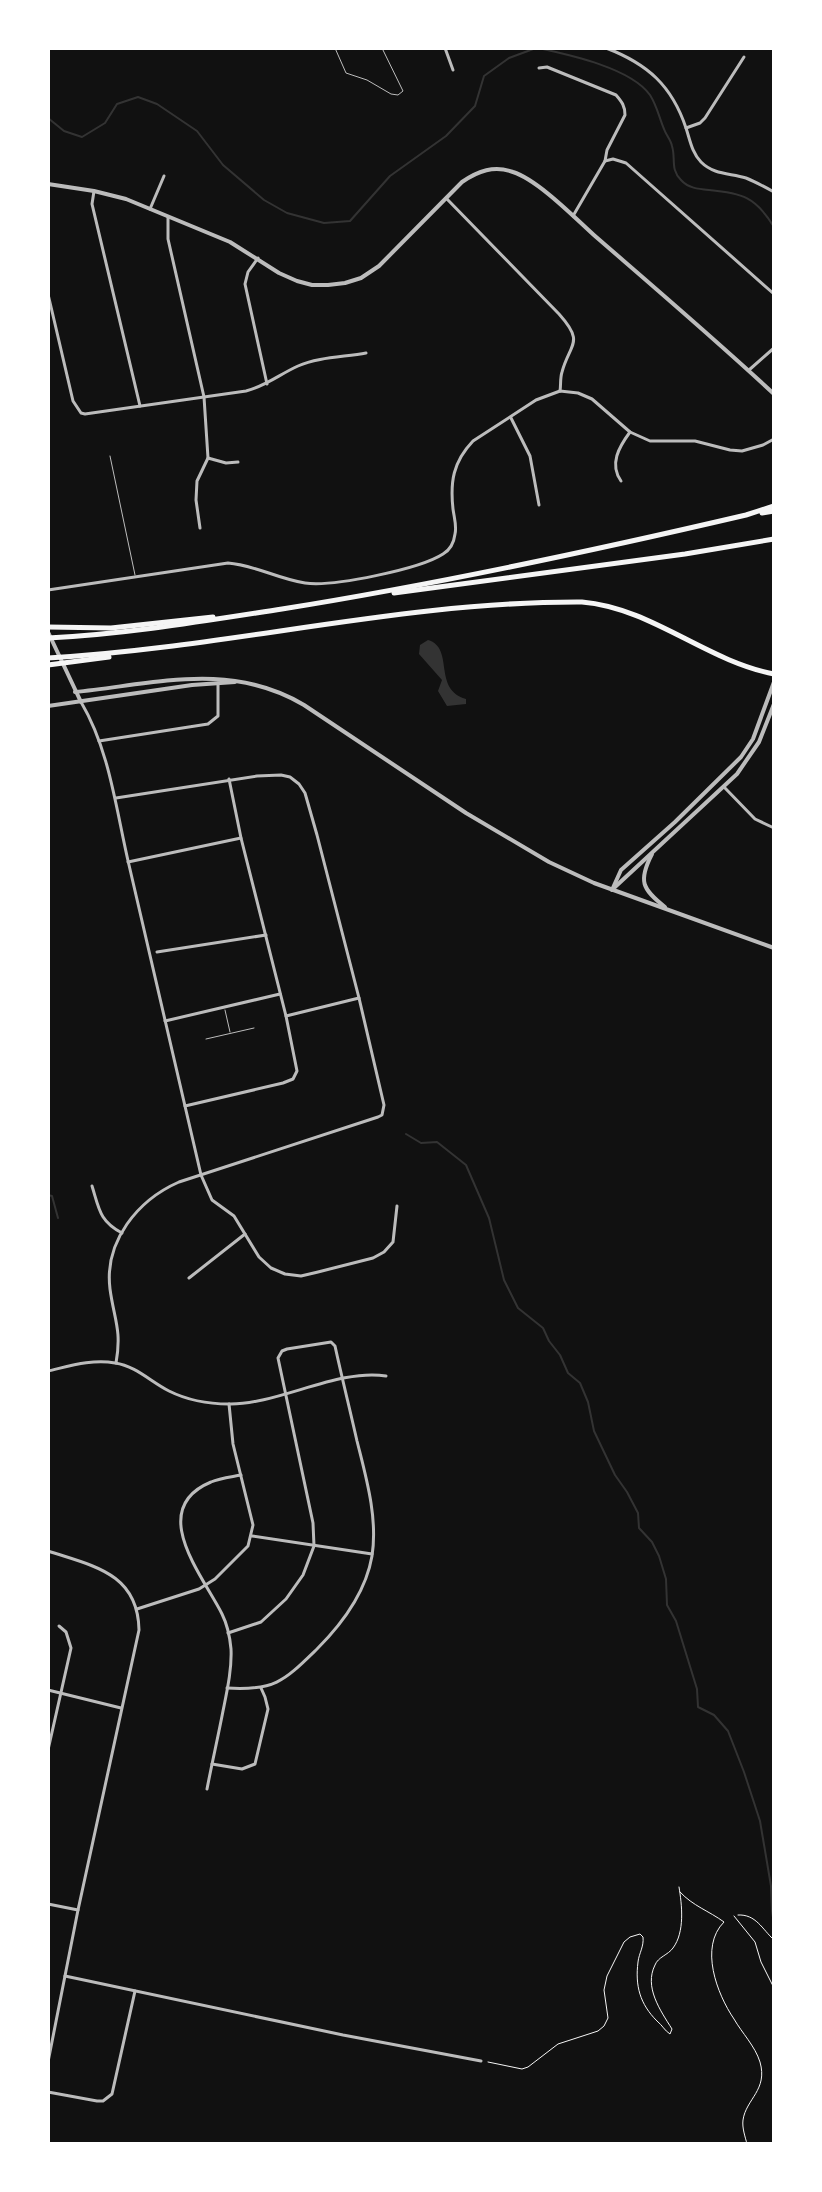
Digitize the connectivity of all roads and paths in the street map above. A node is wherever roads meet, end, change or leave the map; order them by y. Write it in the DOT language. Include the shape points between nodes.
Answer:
graph roads {
  1 [pos="335,48"];
  2 [pos="382,48"];
  3 [pos="445,48"];
  4 [pos="606,48"];
  5 [pos="744,57"];
  6 [pos="539,68"];
  7 [pos="453,70"];
  8 [pos="686,128"];
  9 [pos="605,161"];
  10 [pos="164,176"];
  11 [pos="48,184"];
  12 [pos="94,191"];
  13 [pos="774,192"];
  14 [pos="446,198"];
  15 [pos="150,209"];
  16 [pos="573,216"];
  17 [pos="168,217"];
  18 [pos="258,258"];
  19 [pos="48,294"];
  20 [pos="774,294"];
  21 [pos="774,348"];
  22 [pos="366,353"];
  23 [pos="749,370"];
  24 [pos="267,384"];
  25 [pos="560,391"];
  26 [pos="774,394"];
  27 [pos="204,397"];
  28 [pos="140,406"];
  29 [pos="511,418"];
  30 [pos="630,432"];
  31 [pos="774,439"];
  32 [pos="110,456"];
  33 [pos="208,458"];
  34 [pos="238,462"];
  35 [pos="621,481"];
  36 [pos="539,505"];
  37 [pos="774,509"];
  38 [pos="200,528"];
  39 [pos="774,539"];
  40 [pos="135,575"];
  41 [pos="48,590"];
  42 [pos="337,600"];
  43 [pos="246,614"];
  44 [pos="48,632"];
  45 [pos="48,658"];
  46 [pos="76,659"];
  47 [pos="48,665"];
  48 [pos="774,674"];
  49 [pos="238,681"];
  50 [pos="774,682"];
  51 [pos="218,683"];
  52 [pos="75,692"];
  53 [pos="81,702"];
  54 [pos="774,704"];
  55 [pos="48,706"];
  56 [pos="99,741"];
  57 [pos="229,779"];
  58 [pos="724,787"];
  59 [pos="116,798"];
  60 [pos="774,828"];
  61 [pos="241,838"];
  62 [pos="653,851"];
  63 [pos="128,862"];
  64 [pos="612,890"];
  65 [pos="669,911"];
  66 [pos="266,935"];
  67 [pos="774,948"];
  68 [pos="157,952"];
  69 [pos="280,994"];
  70 [pos="359,998"];
  71 [pos="225,1007"];
  72 [pos="286,1016"];
  73 [pos="165,1021"];
  74 [pos="254,1028"];
  75 [pos="231,1034"];
  76 [pos="206,1039"];
  77 [pos="185,1106"];
  78 [pos="201,1175"];
  79 [pos="92,1186"];
  80 [pos="397,1206"];
  81 [pos="122,1233"];
  82 [pos="245,1234"];
  83 [pos="189,1278"];
  84 [pos="116,1363"];
  85 [pos="48,1371"];
  86 [pos="386,1376"];
  87 [pos="342,1380"];
  88 [pos="286,1393"];
  89 [pos="229,1404"];
  90 [pos="241,1475"];
  91 [pos="252,1536"];
  92 [pos="314,1546"];
  93 [pos="48,1551"];
  94 [pos="372,1554"];
  95 [pos="206,1585"];
  96 [pos="137,1609"];
  97 [pos="59,1626"];
  98 [pos="228,1633"];
  99 [pos="227,1688"];
  100 [pos="261,1688"];
  101 [pos="48,1690"];
  102 [pos="60,1693"];
  103 [pos="121,1708"];
  104 [pos="48,1750"];
  105 [pos="212,1764"];
  106 [pos="207,1789"];
  107 [pos="679,1887"];
  108 [pos="680,1892"];
  109 [pos="48,1904"];
  110 [pos="78,1910"];
  111 [pos="728,1919"];
  112 [pos="724,1922"];
  113 [pos="774,1940"];
  114 [pos="65,1976"];
  115 [pos="135,1991"];
  116 [pos="774,1994"];
  117 [pos="48,2027"];
  118 [pos="55,2028"];
  119 [pos="481,2061"];
  120 [pos="48,2062"];
  121 [pos="48,2092"];
  122 [pos="747,2144"];
  1 -- 2 [label="lane" via="346,73 398,95 403,91"];
  3 -- 7 [label="street"];
  4 -- 8 [label="street" via="654,74"];
  5 -- 8 [label="street" via="705,118"];
  6 -- 9 [label="street" via="602,89 623,102 625,115"];
  8 -- 13 [label="street" via="692,148 712,171 744,177"];
  9 -- 16 [label="street"];
  9 -- 20 [label="street" via="626,163"];
  10 -- 15 [label="street"];
  11 -- 12 [label="street"];
  12 -- 15 [label="street"];
  12 -- 28 [label="street" via="92,204"];
  14 -- 16 [label="street" via="473,175 507,170 526,177"];
  14 -- 18 [label="street" via="379,266 353,281 312,285 279,273"];
  14 -- 25 [label="street" via="571,330 573,346"];
  15 -- 17 [label="street"];
  16 -- 23 [label="street"];
  17 -- 18 [label="street"];
  17 -- 27 [label="street" via="168,239"];
  18 -- 24 [label="street" via="248,272 245,293"];
  19 -- 28 [label="street" via="73,401 81,413"];
  21 -- 23 [label="street"];
  22 -- 24 [label="street" via="308,362"];
  23 -- 26 [label="street"];
  24 -- 27 [label="street"];
  25 -- 29 [label="street"];
  25 -- 30 [label="street" via="592,399"];
  27 -- 28 [label="street"];
  27 -- 33 [label="street"];
  29 -- 36 [label="street" via="530,456"];
  29 -- 40 [label="street" via="473,441 456,464 451,491 456,531 442,555 385,574 316,584 228,563"];
  30 -- 31 [label="street" via="650,441 695,441 742,451"];
  30 -- 35 [label="street" via="615,462"];
  32 -- 40 [label="lane"];
  33 -- 34 [label="street"];
  33 -- 38 [label="street" via="197,481"];
  37 -- 42 [label="highway" via="531,564"];
  39 -- 42 [label="highway"];
  40 -- 41 [label="street"];
  42 -- 43 [label="highway"];
  43 -- 44 [label="highway"];
  43 -- 44 [label="highway" via="108,634 66,637"];
  44 -- 52 [label="street"];
  45 -- 46 [label="highway"];
  46 -- 47 [label="highway"];
  46 -- 48 [label="highway" via="405,613 582,602 637,615 740,664"];
  49 -- 51 [label="street"];
  49 -- 52 [label="street" via="178,679"];
  49 -- 64 [label="street" via="297,701 537,856"];
  50 -- 64 [label="street" via="741,757 621,870"];
  51 -- 53 [label="street"];
  51 -- 56 [label="street" via="218,716 208,724"];
  52 -- 53 [label="street"];
  53 -- 55 [label="street"];
  53 -- 56 [label="street"];
  54 -- 58 [label="street" via="752,753"];
  56 -- 59 [label="street"];
  57 -- 59 [label="street"];
  57 -- 61 [label="street"];
  57 -- 70 [label="street" via="280,775 293,779 305,793"];
  58 -- 60 [label="street" via="755,819"];
  58 -- 62 [label="street"];
  59 -- 63 [label="street"];
  61 -- 63 [label="street"];
  61 -- 66 [label="street"];
  62 -- 64 [label="street"];
  62 -- 65 [label="street" via="645,868 645,886"];
  63 -- 73 [label="street"];
  64 -- 65 [label="street"];
  65 -- 67 [label="street"];
  66 -- 68 [label="street"];
  66 -- 69 [label="street"];
  69 -- 71 [label="street"];
  69 -- 72 [label="street"];
  70 -- 72 [label="street"];
  70 -- 78 [label="street" via="382,1115"];
  71 -- 73 [label="street"];
  71 -- 75 [label="lane"];
  72 -- 77 [label="street" via="296,1066 293,1079"];
  73 -- 77 [label="street"];
  74 -- 75 [label="lane"];
  75 -- 76 [label="lane"];
  77 -- 78 [label="street"];
  78 -- 81 [label="street" via="146,1201"];
  78 -- 82 [label="street" via="212,1200 234,1216"];
  79 -- 81 [label="street" via="102,1217"];
  80 -- 82 [label="street" via="393,1242 384,1252 301,1276 271,1268"];
  81 -- 84 [label="street" via="110,1278 119,1336"];
  82 -- 83 [label="street"];
  84 -- 85 [label="street" via="93,1361"];
  84 -- 89 [label="street" via="185,1398"];
  86 -- 87 [label="street"];
  87 -- 88 [label="street"];
  87 -- 88 [label="street" via="331,1342 287,1349 278,1358"];
  87 -- 94 [label="street" via="368,1488"];
  88 -- 89 [label="street"];
  88 -- 92 [label="street"];
  89 -- 90 [label="street"];
  90 -- 91 [label="street"];
  90 -- 95 [label="street" via="211,1482 183,1509 182,1540"];
  91 -- 92 [label="street"];
  91 -- 95 [label="street"];
  92 -- 94 [label="street"];
  92 -- 98 [label="street" via="286,1599 261,1622"];
  93 -- 96 [label="street" via="101,1569 121,1582"];
  94 -- 100 [label="street" via="361,1590 328,1638 284,1679"];
  95 -- 96 [label="street"];
  95 -- 98 [label="street"];
  96 -- 103 [label="street" via="139,1630"];
  97 -- 102 [label="street" via="71,1648"];
  98 -- 99 [label="street"];
  99 -- 100 [label="street"];
  99 -- 105 [label="street"];
  100 -- 105 [label="street" via="268,1709 255,1764 242,1769"];
  101 -- 102 [label="street"];
  102 -- 103 [label="street"];
  102 -- 104 [label="street"];
  103 -- 110 [label="street"];
  105 -- 106 [label="street"];
  107 -- 108 [label="path"];
  108 -- 112 [label="path"];
  108 -- 119 [label="path" via="679,1933 673,1949 654,1965 652,1984 670,2034 648,2012 637,1987 640,1934 617,1952 604,1990 608,2018 598,2031 558,2044 522,2069"];
  109 -- 110 [label="street"];
  110 -- 114 [label="street"];
  111 -- 112 [label="path"];
  112 -- 122 [label="path" via="712,1951 719,1990 760,2063 759,2088 743,2121"];
  113 -- 116 [label="path" via="754,1918 733,1917 755,1942"];
  114 -- 115 [label="street"];
  114 -- 118 [label="street"];
  115 -- 119 [label="street"];
  115 -- 121 [label="street" via="112,2094 97,2101"];
  117 -- 118 [label="street"];
  118 -- 120 [label="street"];
}
